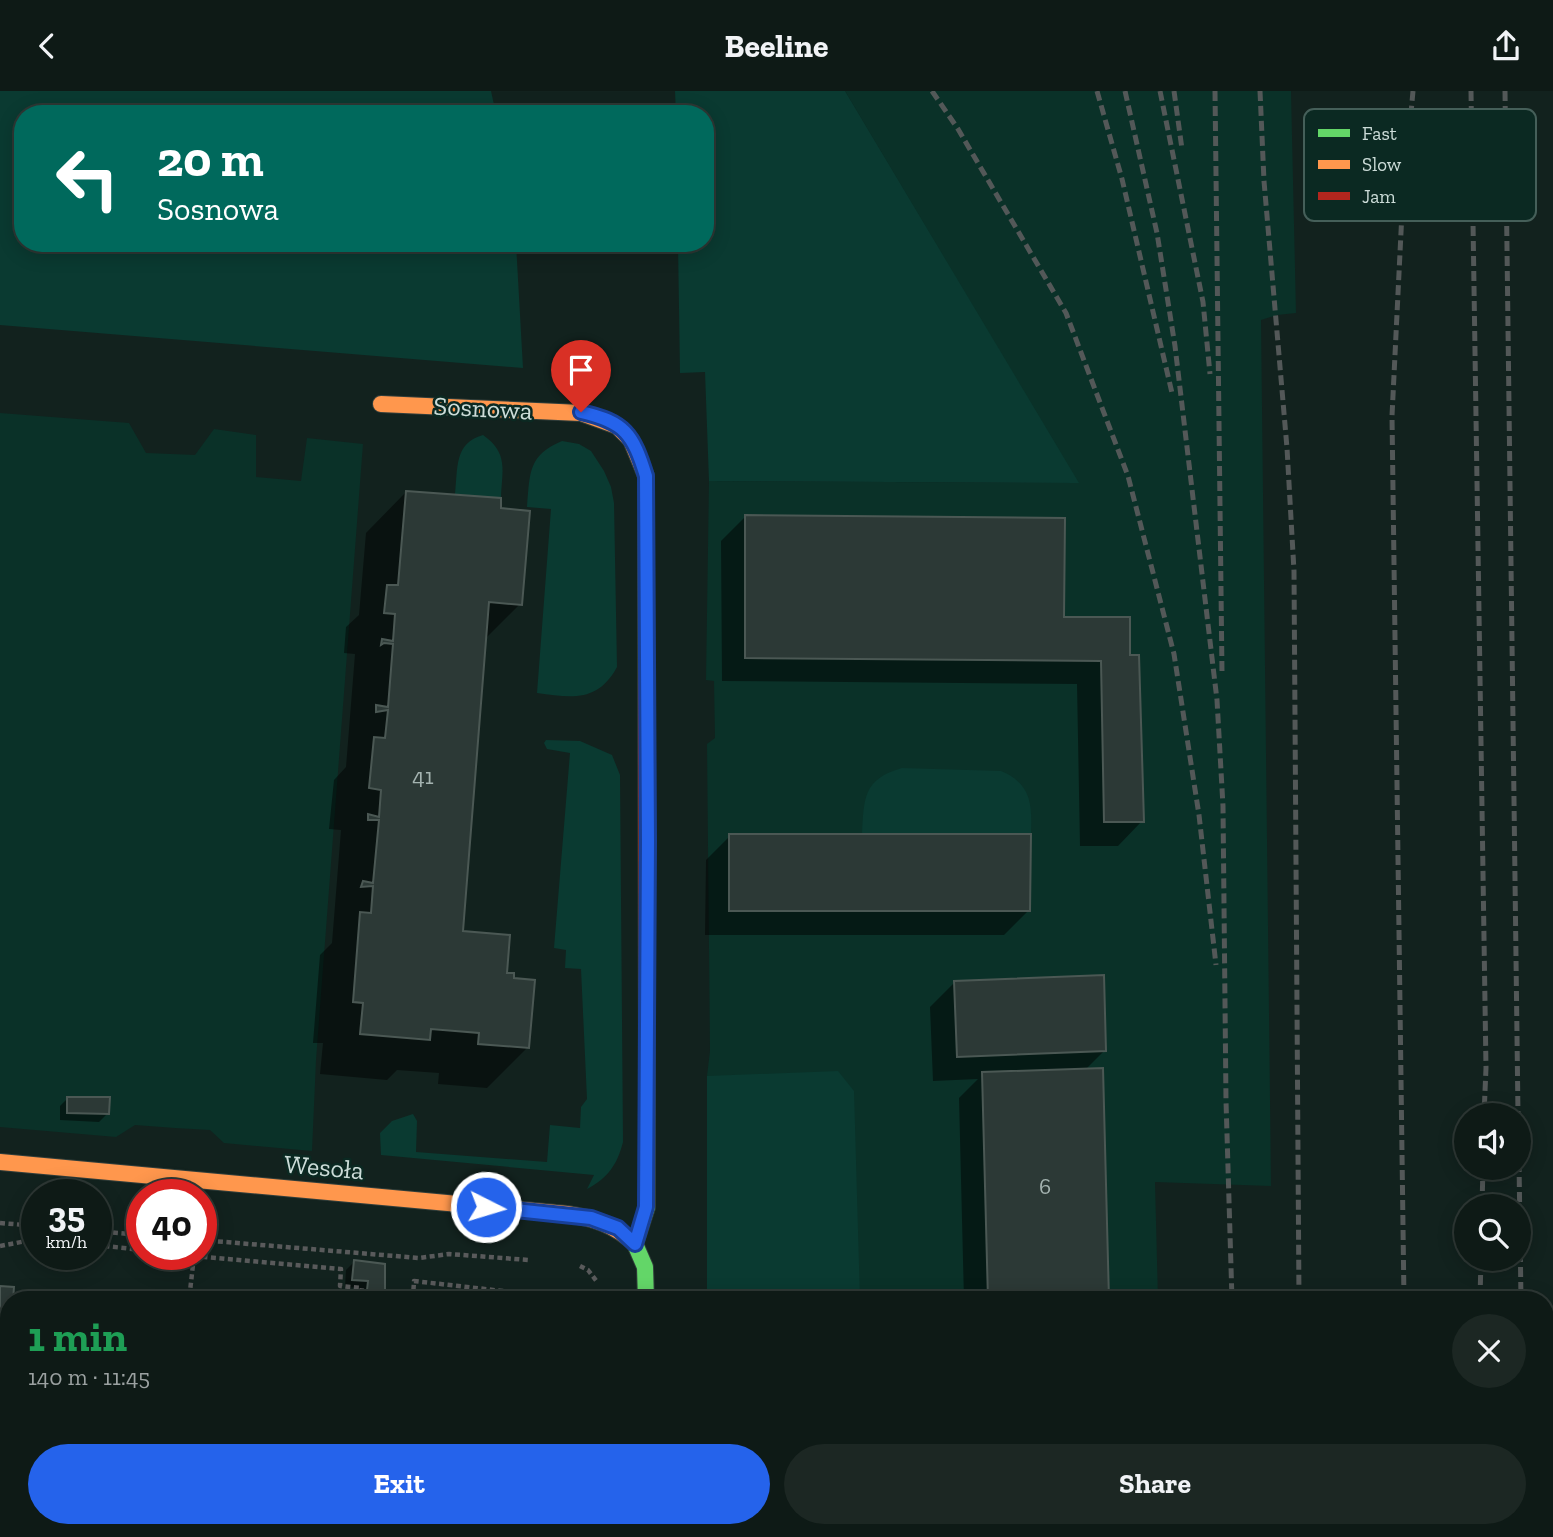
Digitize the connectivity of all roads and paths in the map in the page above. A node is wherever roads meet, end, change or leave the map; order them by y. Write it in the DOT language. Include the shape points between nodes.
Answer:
graph roads {
  1 [pos="381,404"];
  2 [pos="0,1162"];
  3 [pos="0,1223"];
  4 [pos="21,1225"];
  5 [pos="217,1241"];
  6 [pos="21,1242"];
  7 [pos="635,1244"];
  8 [pos="0,1246"];
  9 [pos="217,1257"];
  10 [pos="531,1260"];
  11 [pos="572,1263"];
  12 [pos="192,1270"];
  13 [pos="601,1288"];
  14 [pos="190,1291"];
  15 [pos="362,1291"];
  16 [pos="413,1291"];
  17 [pos="500,1291"];
  18 [pos="646,1291"];
  1 -- 7 [label="street, Sosnowa" via="581,412 623,429 638,449 646,476 648,841 646,1207"];
  2 -- 7 [label="street, Wesoła" via="567,1214 618,1228"];
  3 -- 4 [label="path"];
  5 -- 10 [label="path" via="419,1258 449,1254"];
  6 -- 8 [label="path"];
  7 -- 18 [label="street" via="645,1267"];
  9 -- 15 [label="path" via="341,1269 340,1286"];
  11 -- 13 [label="path" via="588,1269"];
  12 -- 14 [label="path"];
  16 -- 17 [label="path" via="414,1282"];
}
